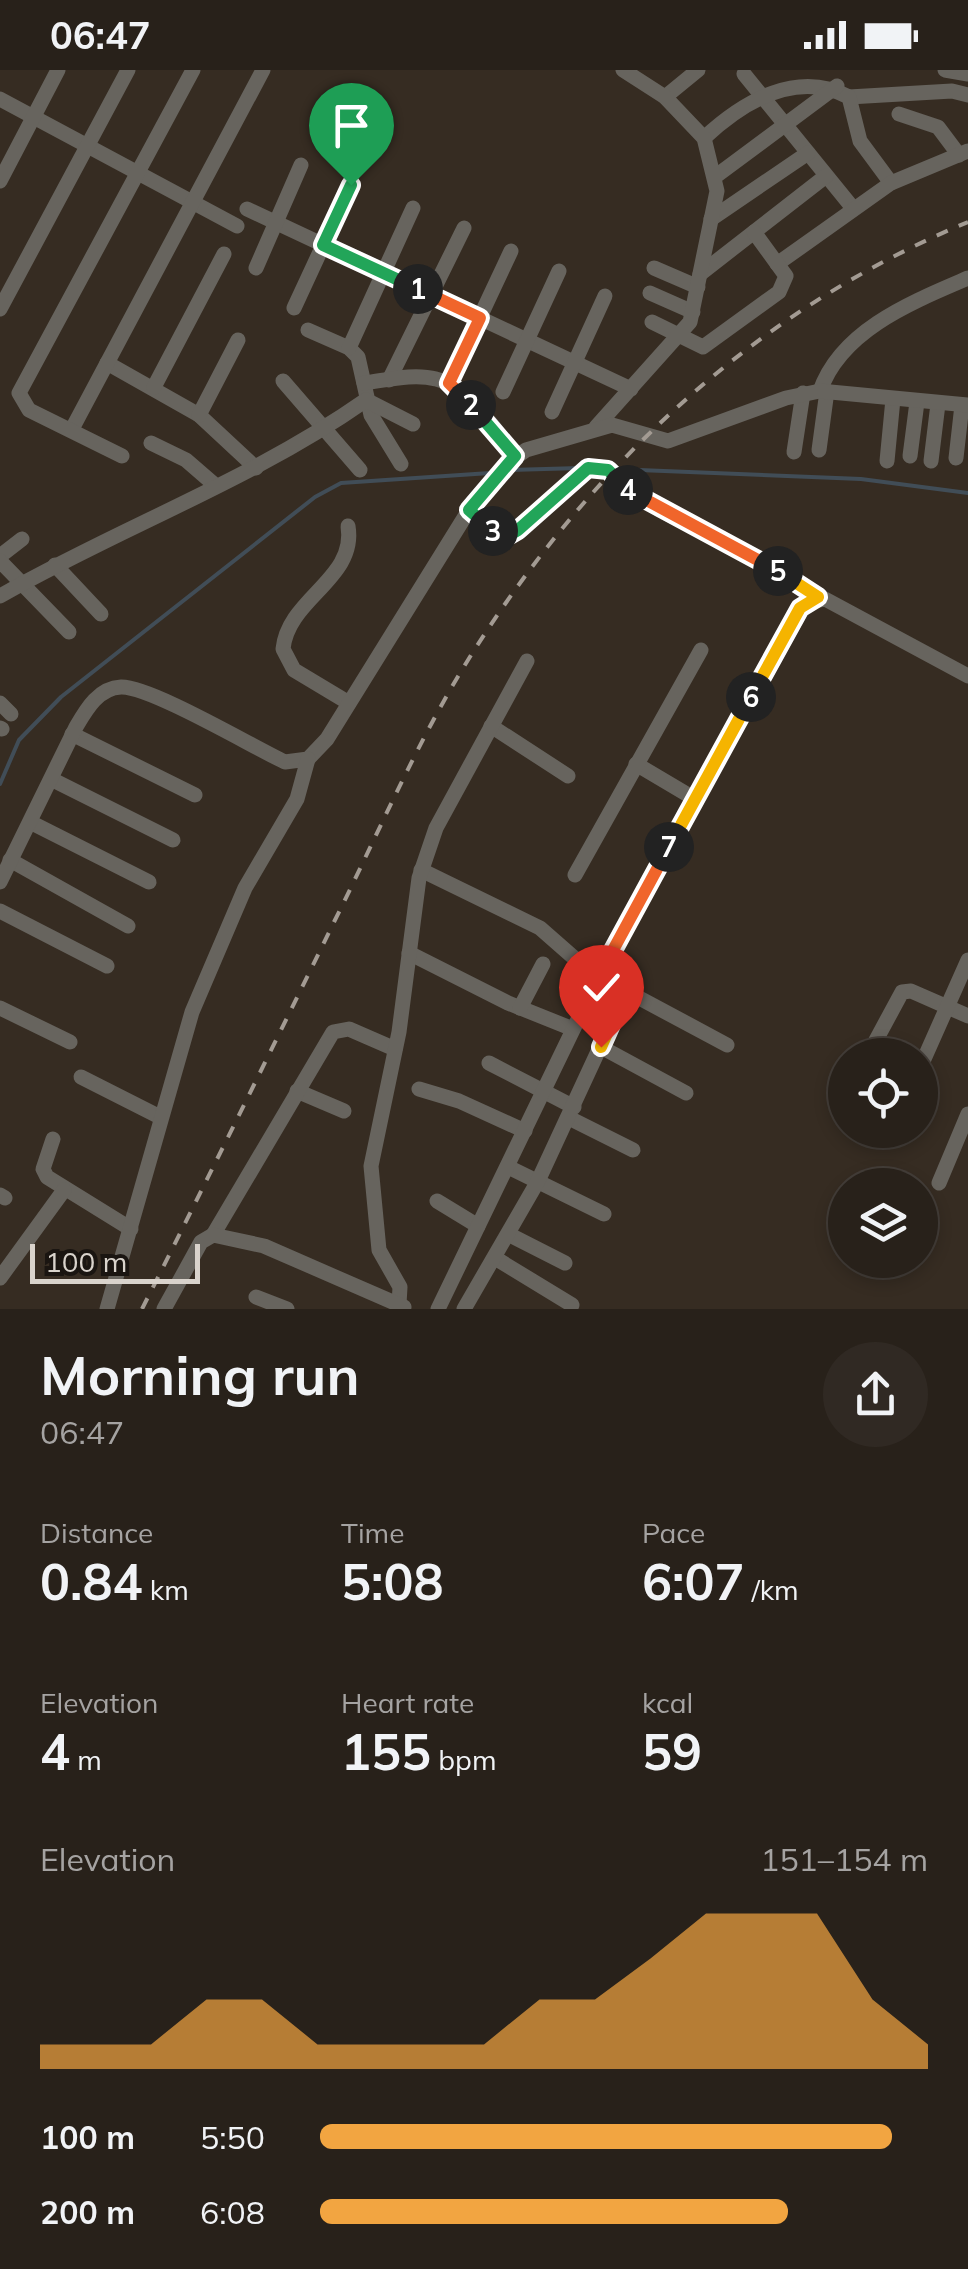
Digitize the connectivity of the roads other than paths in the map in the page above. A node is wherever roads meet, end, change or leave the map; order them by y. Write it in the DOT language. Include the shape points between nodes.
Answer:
graph roads {
  1 [pos="58,70"];
  2 [pos="128,70"];
  3 [pos="193,70"];
  4 [pos="264,70"];
  5 [pos="698,70"];
  6 [pos="945,70"];
  7 [pos="744,72"];
  8 [pos="636,73"];
  9 [pos="968,74"];
  10 [pos="834,83"];
  11 [pos="761,95"];
  12 [pos="968,96"];
  13 [pos="665,97"];
  14 [pos="0,99"];
  15 [pos="733,110"];
  16 [pos="900,114"];
  17 [pos="34,117"];
  18 [pos="784,124"];
  19 [pos="704,138"];
  20 [pos="87,146"];
  21 [pos="808,153"];
  22 [pos="964,153"];
  23 [pos="302,165"];
  24 [pos="137,172"];
  25 [pos="716,176"];
  26 [pos="826,176"];
  27 [pos="0,181"];
  28 [pos="891,183"];
  29 [pos="351,185"];
  30 [pos="193,202"];
  31 [pos="852,207"];
  32 [pos="413,208"];
  33 [pos="246,210"];
  34 [pos="711,219"];
  35 [pos="276,223"];
  36 [pos="237,226"];
  37 [pos="464,228"];
  38 [pos="754,232"];
  39 [pos="323,245"];
  40 [pos="511,251"];
  41 [pos="224,254"];
  42 [pos="777,264"];
  43 [pos="256,268"];
  44 [pos="654,268"];
  45 [pos="559,272"];
  46 [pos="383,273"];
  47 [pos="968,278"];
  48 [pos="699,281"];
  49 [pos="650,294"];
  50 [pos="431,296"];
  51 [pos="606,296"];
  52 [pos="294,308"];
  53 [pos="0,309"];
  54 [pos="693,312"];
  55 [pos="480,318"];
  56 [pos="652,322"];
  57 [pos="308,330"];
  58 [pos="680,337"];
  59 [pos="238,340"];
  60 [pos="527,340"];
  61 [pos="349,348"];
  62 [pos="107,363"];
  63 [pos="575,363"];
  64 [pos="389,380"];
  65 [pos="283,382"];
  66 [pos="364,382"];
  67 [pos="449,383"];
  68 [pos="154,387"];
  69 [pos="631,389"];
  70 [pos="503,392"];
  71 [pos="817,392"];
  72 [pos="893,399"];
  73 [pos="366,400"];
  74 [pos="917,402"];
  75 [pos="938,404"];
  76 [pos="965,405"];
  77 [pos="552,412"];
  78 [pos="199,415"];
  79 [pos="413,424"];
  80 [pos="596,428"];
  81 [pos="72,429"];
  82 [pos="324,429"];
  83 [pos="152,442"];
  84 [pos="818,450"];
  85 [pos="794,452"];
  86 [pos="122,456"];
  87 [pos="910,456"];
  88 [pos="956,458"];
  89 [pos="510,460"];
  90 [pos="886,461"];
  91 [pos="930,461"];
  92 [pos="401,464"];
  93 [pos="256,468"];
  94 [pos="360,470"];
  95 [pos="216,486"];
  96 [pos="469,510"];
  97 [pos="348,526"];
  98 [pos="22,539"];
  99 [pos="0,559"];
  100 [pos="55,565"];
  101 [pos="19,585"];
  102 [pos="0,596"];
  103 [pos="818,597"];
  104 [pos="101,614"];
  105 [pos="70,632"];
  106 [pos="700,650"];
  107 [pos="527,662"];
  108 [pos="968,676"];
  109 [pos="348,703"];
  110 [pos="491,726"];
  111 [pos="72,734"];
  112 [pos="308,759"];
  113 [pos="636,764"];
  114 [pos="568,776"];
  115 [pos="51,778"];
  116 [pos="195,794"];
  117 [pos="695,798"];
  118 [pos="30,822"];
  119 [pos="173,840"];
  120 [pos="10,860"];
  121 [pos="421,870"];
  122 [pos="574,875"];
  123 [pos="0,882"];
  124 [pos="149,882"];
  125 [pos="0,912"];
  126 [pos="128,926"];
  127 [pos="410,953"];
  128 [pos="968,960"];
  129 [pos="543,964"];
  130 [pos="107,966"];
  131 [pos="599,976"];
  132 [pos="626,991"];
  133 [pos="948,1007"];
  134 [pos="0,1008"];
  135 [pos="520,1008"];
  136 [pos="968,1016"];
  137 [pos="572,1029"];
  138 [pos="877,1038"];
  139 [pos="934,1038"];
  140 [pos="70,1042"];
  141 [pos="727,1045"];
  142 [pos="601,1047"];
  143 [pos="395,1049"];
  144 [pos="489,1063"];
  145 [pos="81,1078"];
  146 [pos="419,1089"];
  147 [pos="297,1091"];
  148 [pos="543,1092"];
  149 [pos="686,1093"];
  150 [pos="344,1111"];
  151 [pos="571,1113"];
  152 [pos="968,1114"];
  153 [pos="160,1117"];
  154 [pos="525,1131"];
  155 [pos="53,1140"];
  156 [pos="633,1150"];
  157 [pos="508,1167"];
  158 [pos="538,1181"];
  159 [pos="939,1183"];
  160 [pos="64,1190"];
  161 [pos="437,1201"];
  162 [pos="604,1214"];
  163 [pos="478,1226"];
  164 [pos="131,1229"];
  165 [pos="508,1234"];
  166 [pos="213,1235"];
  167 [pos="494,1258"];
  168 [pos="565,1263"];
  169 [pos="0,1278"];
  170 [pos="256,1297"];
  171 [pos="572,1305"];
  172 [pos="403,1307"];
  173 [pos="108,1309"];
  174 [pos="164,1309"];
  175 [pos="287,1309"];
  176 [pos="438,1309"];
  177 [pos="464,1309"];
  1 -- 17 [label="street"];
  2 -- 20 [label="street"];
  3 -- 24 [label="street"];
  4 -- 30 [label="street"];
  5 -- 13 [label="street"];
  6 -- 9 [label="street"];
  7 -- 11 [label="street"];
  7 -- 15 [label="street"];
  8 -- 13 [label="street"];
  10 -- 11 [label="street" via="795,76"];
  10 -- 12 [label="street"];
  10 -- 18 [label="street"];
  10 -- 28 [label="street" via="860,141"];
  11 -- 15 [label="street"];
  11 -- 18 [label="street"];
  13 -- 19 [label="street"];
  14 -- 17 [label="street"];
  15 -- 19 [label="street"];
  16 -- 22 [label="street" via="938,127"];
  17 -- 20 [label="street"];
  17 -- 27 [label="street"];
  18 -- 21 [label="street"];
  18 -- 25 [label="street"];
  19 -- 25 [label="street"];
  20 -- 24 [label="street"];
  20 -- 53 [label="street"];
  21 -- 26 [label="street"];
  21 -- 34 [label="street"];
  22 -- 28 [label="street"];
  23 -- 35 [label="street"];
  24 -- 30 [label="street"];
  24 -- 81 [label="street" via="20,393 30,410"];
  25 -- 34 [label="street"];
  26 -- 31 [label="street"];
  26 -- 38 [label="street"];
  28 -- 31 [label="street"];
  29 -- 39 [label="street"];
  30 -- 36 [label="street"];
  30 -- 62 [label="street"];
  31 -- 42 [label="street"];
  32 -- 46 [label="street"];
  33 -- 35 [label="street"];
  34 -- 48 [label="street"];
  35 -- 39 [label="street"];
  35 -- 43 [label="street"];
  37 -- 50 [label="street"];
  38 -- 42 [label="street"];
  38 -- 48 [label="street"];
  39 -- 46 [label="street"];
  39 -- 52 [label="street"];
  40 -- 55 [label="street"];
  41 -- 68 [label="street"];
  42 -- 58 [label="street" via="786,276 782,288 714,342 703,347"];
  44 -- 48 [label="street"];
  45 -- 60 [label="street"];
  46 -- 50 [label="street"];
  46 -- 61 [label="street"];
  47 -- 71 [label="street" via="849,344"];
  48 -- 54 [label="street"];
  49 -- 54 [label="street"];
  50 -- 55 [label="street"];
  50 -- 64 [label="street"];
  51 -- 63 [label="street"];
  54 -- 58 [label="street"];
  55 -- 60 [label="street"];
  55 -- 67 [label="street"];
  56 -- 58 [label="street"];
  57 -- 61 [label="street"];
  58 -- 69 [label="street"];
  59 -- 78 [label="street"];
  60 -- 63 [label="street"];
  60 -- 70 [label="street"];
  61 -- 66 [label="street"];
  62 -- 68 [label="street"];
  62 -- 81 [label="street"];
  63 -- 69 [label="street"];
  63 -- 77 [label="street"];
  64 -- 66 [label="street"];
  64 -- 67 [label="street" via="422,376"];
  65 -- 82 [label="street"];
  66 -- 73 [label="street"];
  67 -- 89 [label="street" via="486,419"];
  68 -- 78 [label="street"];
  69 -- 80 [label="street"];
  71 -- 72 [label="street"];
  71 -- 80 [label="street" via="668,441 623,426"];
  71 -- 84 [label="street"];
  71 -- 85 [label="street"];
  72 -- 74 [label="street"];
  72 -- 90 [label="street"];
  73 -- 79 [label="street"];
  73 -- 82 [label="street"];
  73 -- 92 [label="street"];
  74 -- 75 [label="street"];
  74 -- 87 [label="street"];
  75 -- 76 [label="street"];
  75 -- 91 [label="street"];
  76 -- 88 [label="street"];
  78 -- 93 [label="street"];
  80 -- 89 [label="street"];
  81 -- 86 [label="street"];
  82 -- 93 [label="street"];
  82 -- 94 [label="street"];
  83 -- 95 [label="street"];
  89 -- 96 [label="street"];
  93 -- 95 [label="street"];
  95 -- 100 [label="street"];
  96 -- 103 [label="street" via="506,537 588,468 600,467 658,509"];
  96 -- 109 [label="street"];
  97 -- 109 [label="street" via="346,558 293,620 284,649 294,670"];
  98 -- 99 [label="street"];
  99 -- 101 [label="street"];
  100 -- 101 [label="street"];
  100 -- 104 [label="street"];
  101 -- 102 [label="street"];
  101 -- 105 [label="street"];
  103 -- 108 [label="street"];
  103 -- 117 [label="street" via="794,619"];
  106 -- 113 [label="street"];
  107 -- 110 [label="street"];
  109 -- 112 [label="street"];
  110 -- 114 [label="street"];
  110 -- 121 [label="street"];
  111 -- 112 [label="street" via="98,696 122,687 285,762"];
  111 -- 115 [label="street"];
  111 -- 116 [label="street"];
  112 -- 153 [label="street" via="297,800 245,888 207,974"];
  113 -- 117 [label="street"];
  113 -- 122 [label="street"];
  115 -- 118 [label="street"];
  115 -- 119 [label="street"];
  117 -- 131 [label="street"];
  118 -- 120 [label="street"];
  118 -- 124 [label="street"];
  120 -- 123 [label="street"];
  120 -- 126 [label="street"];
  121 -- 127 [label="street"];
  121 -- 131 [label="street" via="548,933"];
  125 -- 130 [label="street"];
  127 -- 135 [label="street"];
  127 -- 143 [label="street"];
  128 -- 133 [label="street"];
  129 -- 135 [label="street"];
  131 -- 132 [label="street"];
  131 -- 137 [label="street"];
  132 -- 141 [label="street"];
  132 -- 142 [label="street"];
  133 -- 136 [label="street"];
  133 -- 138 [label="street" via="902,992"];
  133 -- 139 [label="street"];
  134 -- 140 [label="street"];
  135 -- 137 [label="street"];
  137 -- 148 [label="street"];
  142 -- 149 [label="street"];
  142 -- 151 [label="street"];
  143 -- 147 [label="street" via="337,1030"];
  143 -- 172 [label="street" via="375,1137 371,1196 382,1260 400,1287"];
  144 -- 148 [label="street"];
  145 -- 153 [label="street"];
  146 -- 154 [label="street"];
  147 -- 150 [label="street"];
  147 -- 166 [label="street"];
  148 -- 151 [label="street"];
  148 -- 154 [label="street"];
  151 -- 156 [label="street"];
  151 -- 158 [label="street"];
  152 -- 159 [label="street"];
  153 -- 164 [label="street"];
  154 -- 157 [label="street"];
  155 -- 160 [label="street" via="44,1173"];
  157 -- 158 [label="street"];
  157 -- 163 [label="street"];
  158 -- 162 [label="street"];
  158 -- 165 [label="street"];
  160 -- 164 [label="street"];
  160 -- 169 [label="street"];
  161 -- 163 [label="street"];
  163 -- 176 [label="street"];
  164 -- 173 [label="street"];
  165 -- 167 [label="street"];
  165 -- 168 [label="street"];
  166 -- 172 [label="street" via="264,1246"];
  166 -- 174 [label="street" via="201,1242"];
  167 -- 171 [label="street"];
  167 -- 177 [label="street"];
  170 -- 175 [label="street"];
}
